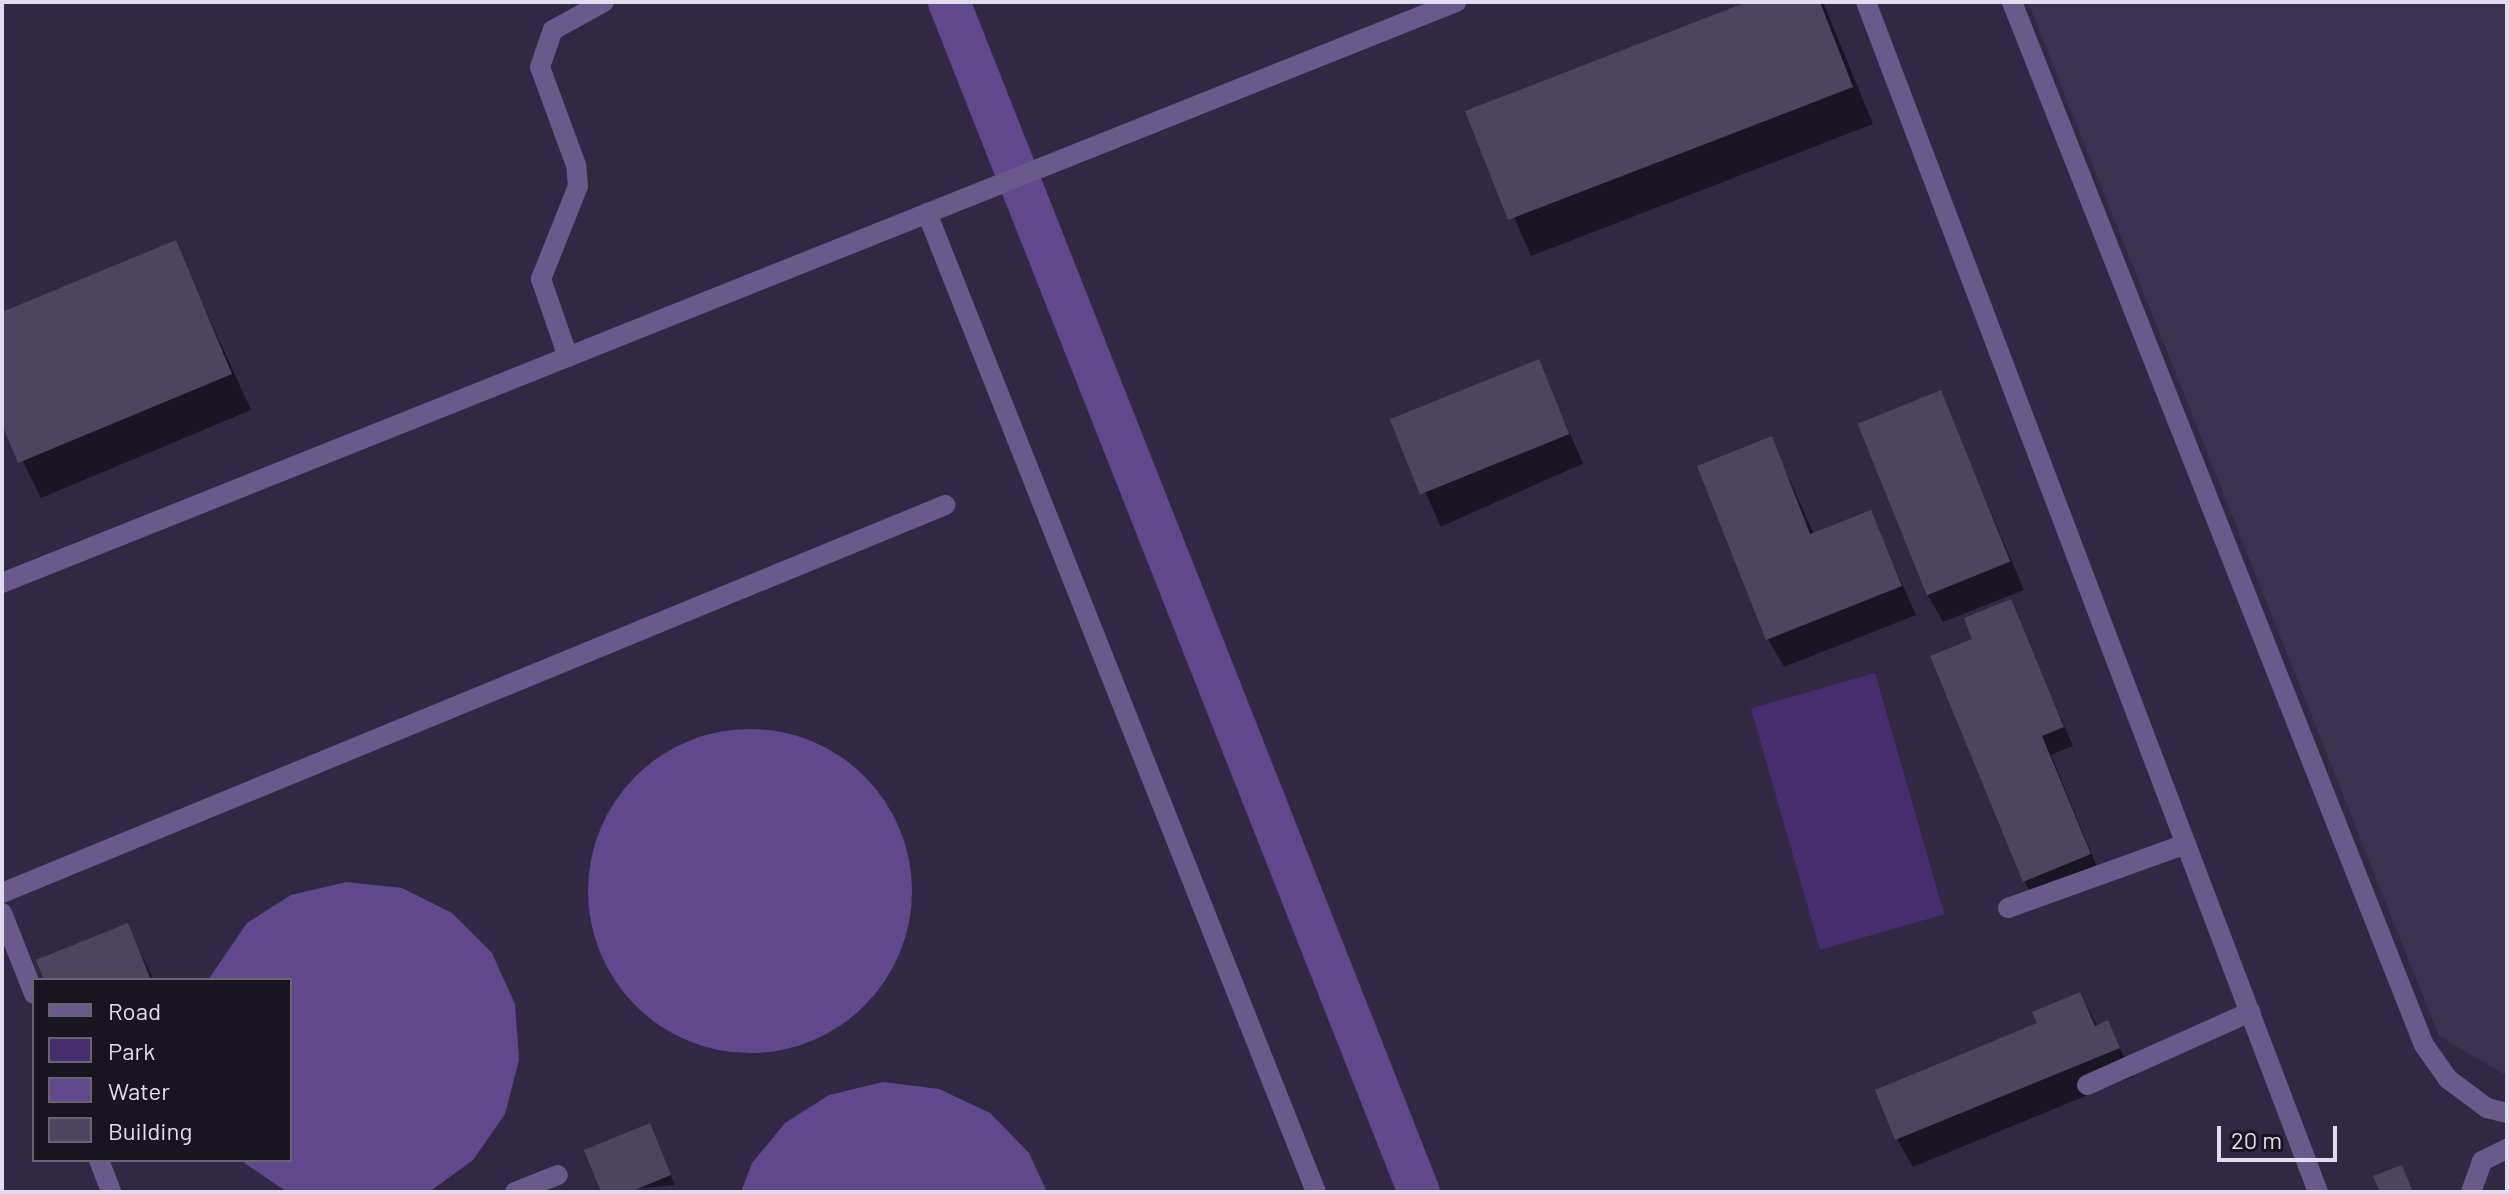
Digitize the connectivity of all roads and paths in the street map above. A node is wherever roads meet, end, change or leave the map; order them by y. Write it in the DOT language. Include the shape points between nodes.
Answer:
graph roads {
  1 [pos="604,2"];
  2 [pos="1456,2"];
  3 [pos="1866,2"];
  4 [pos="2012,2"];
  5 [pos="927,213"];
  6 [pos="568,357"];
  7 [pos="945,505"];
  8 [pos="2,583"];
  9 [pos="2186,844"];
  10 [pos="2,893"];
  11 [pos="2008,908"];
  12 [pos="2,913"];
  13 [pos="32,989"];
  14 [pos="2250,1012"];
  15 [pos="2087,1085"];
  16 [pos="2507,1113"];
  17 [pos="2507,1149"];
  18 [pos="100,1162"];
  19 [pos="558,1175"];
  20 [pos="111,1192"];
  21 [pos="515,1192"];
  22 [pos="1316,1192"];
  23 [pos="2318,1192"];
  24 [pos="2471,1192"];
  1 -- 6 [label="street" via="553,30 540,67 576,165 578,186 541,279"];
  2 -- 5 [label="street"];
  3 -- 9 [label="street"];
  4 -- 16 [label="street" via="2424,1045 2448,1079 2487,1108"];
  5 -- 6 [label="street"];
  5 -- 22 [label="street"];
  6 -- 8 [label="street"];
  7 -- 10 [label="street"];
  9 -- 11 [label="street"];
  9 -- 14 [label="street"];
  12 -- 13 [label="street"];
  14 -- 15 [label="street"];
  14 -- 23 [label="street"];
  17 -- 24 [label="street" via="2482,1161"];
  18 -- 20 [label="street"];
  19 -- 21 [label="street"];
}
